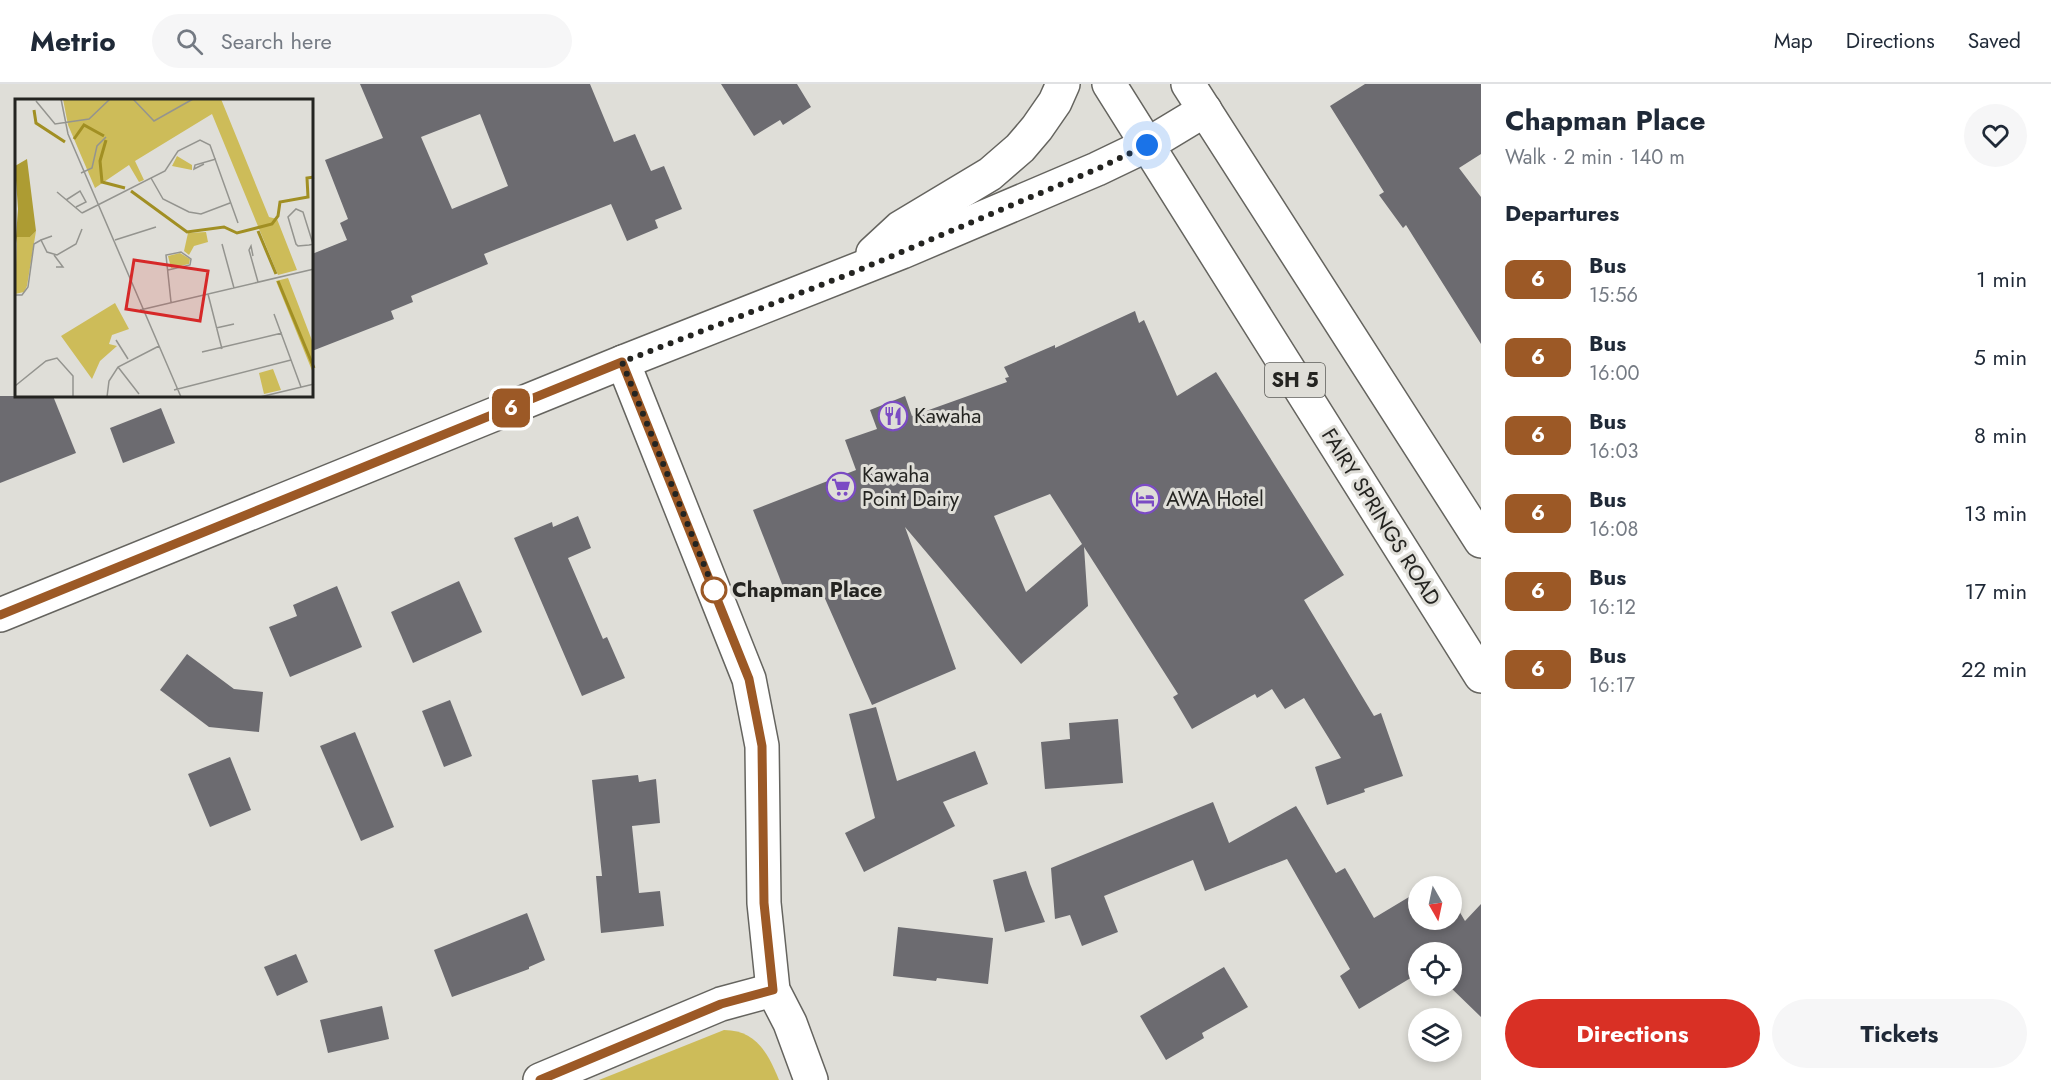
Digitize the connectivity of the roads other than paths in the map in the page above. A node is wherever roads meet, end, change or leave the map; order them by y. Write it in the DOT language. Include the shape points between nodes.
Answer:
graph roads {
  1 [pos="1063,84"];
  2 [pos="1109,84"];
  3 [pos="1196,97"];
  4 [pos="1147,145"];
  5 [pos="852,273"];
  6 [pos="622,362"];
  7 [pos="1481,541"];
  8 [pos="0,615"];
  9 [pos="1481,676"];
  10 [pos="773,990"];
  11 [pos="540,1080"];
  12 [pos="811,1080"];
  1 -- 5 [label="main road" via="1020,148 990,174 900,228"];
  2 -- 4 [label="main road, FAIRY SPRINGS ROAD / SH 5"];
  3 -- 4 [label="main road"];
  3 -- 7 [label="main road"];
  4 -- 5 [label="main road"];
  4 -- 9 [label="main road, FAIRY SPRINGS ROAD / SH 5"];
  5 -- 6 [label="main road"];
  6 -- 8 [label="main road"];
  6 -- 10 [label="main road" via="749,679 762,746 764,903"];
  10 -- 11 [label="main road" via="721,1004"];
  10 -- 12 [label="main road"];
}
